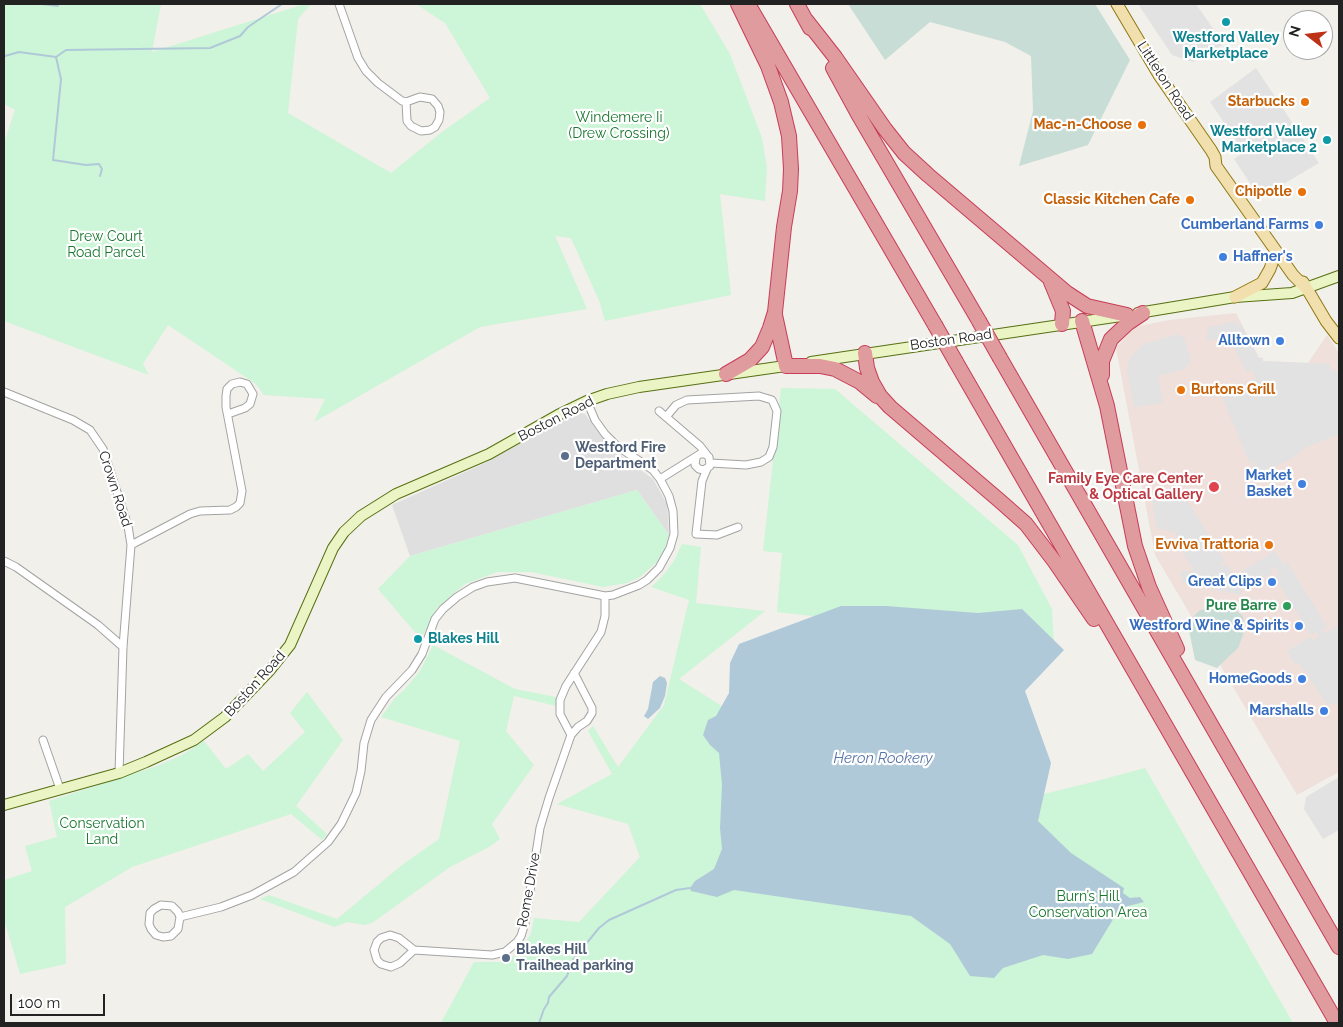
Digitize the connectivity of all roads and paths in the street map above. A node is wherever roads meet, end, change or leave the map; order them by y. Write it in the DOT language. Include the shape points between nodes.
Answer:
graph roads {
  1 [pos="339,4"];
  2 [pos="738,4"];
  3 [pos="748,4"];
  4 [pos="797,4"];
  5 [pos="1117,4"];
  6 [pos="806,20"];
  7 [pos="406,102"];
  8 [pos="1215,157"];
  9 [pos="1276,251"];
  10 [pos="1339,276"];
  11 [pos="1048,277"];
  12 [pos="1306,288"];
  13 [pos="1235,297"];
  14 [pos="775,312"];
  15 [pos="1143,313"];
  16 [pos="1127,315"];
  17 [pos="1082,321"];
  18 [pos="1062,324"];
  19 [pos="1339,338"];
  20 [pos="865,353"];
  21 [pos="786,366"];
  22 [pos="726,374"];
  23 [pos="4,392"];
  24 [pos="1104,395"];
  25 [pos="587,401"];
  26 [pos="887,404"];
  27 [pos="659,411"];
  28 [pos="228,414"];
  29 [pos="666,417"];
  30 [pos="691,440"];
  31 [pos="707,455"];
  32 [pos="697,457"];
  33 [pos="703,467"];
  34 [pos="678,468"];
  35 [pos="660,479"];
  36 [pos="738,527"];
  37 [pos="131,545"];
  38 [pos="4,561"];
  39 [pos="605,596"];
  40 [pos="123,646"];
  41 [pos="574,673"];
  42 [pos="1140,681"];
  43 [pos="1199,703"];
  44 [pos="571,735"];
  45 [pos="43,740"];
  46 [pos="119,773"];
  47 [pos="60,789"];
  48 [pos="4,805"];
  49 [pos="180,917"];
  50 [pos="1339,946"];
  51 [pos="414,950"];
  52 [pos="1337,1023"];
  1 -- 7 [label="street" via="358,58 366,71"];
  2 -- 14 [label="highway" via="775,84 791,150 790,191"];
  3 -- 42 [label="highway, bridge"];
  4 -- 6 [label="highway"];
  5 -- 8 [label="main road, Littleton Road" via="1156,70"];
  6 -- 11 [label="highway" via="904,153"];
  6 -- 43 [label="highway, bridge"];
  7 -- 7 [label="street" via="420,97 432,99 438,106 440,120 430,130 421,131 411,126 407,121"];
  8 -- 9 [label="main road, Littleton Road" via="1216,166"];
  8 -- 12 [label="main road, Littleton Road" via="1222,161 1298,270"];
  9 -- 12 [label="main road, Littleton Road"];
  9 -- 13 [label="main road" via="1262,284"];
  10 -- 12 [label="main road, Boston Road"];
  11 -- 16 [label="highway" via="1088,306"];
  11 -- 18 [label="highway" via="1063,312"];
  12 -- 13 [label="main road, Boston Road"];
  12 -- 19 [label="main road, Littleton Road"];
  13 -- 15 [label="main road, Boston Road"];
  14 -- 21 [label="highway"];
  14 -- 22 [label="highway" via="762,347 750,360"];
  15 -- 16 [label="main road, Boston Road"];
  15 -- 24 [label="highway" via="1119,330 1106,348 1102,361"];
  16 -- 17 [label="main road, Boston Road"];
  17 -- 18 [label="main road, Boston Road"];
  17 -- 24 [label="highway"];
  18 -- 20 [label="main road, Boston Road"];
  20 -- 21 [label="main road, Boston Road"];
  20 -- 26 [label="highway" via="872,382"];
  21 -- 22 [label="main road, Boston Road"];
  21 -- 26 [label="highway" via="835,369 860,382"];
  22 -- 25 [label="main road, Boston Road" via="639,387"];
  23 -- 37 [label="street, Crown Road" via="73,420 94,434 103,449"];
  24 -- 43 [label="highway" via="1135,546 1148,587"];
  25 -- 35 [label="street" via="605,434"];
  25 -- 46 [label="main road, Boston Road" via="489,454 396,494 361,516 333,548 290,645 245,698 194,740"];
  26 -- 42 [label="highway" via="1026,524"];
  27 -- 29 [label="street"];
  28 -- 28 [label="street" via="228,388 236,382 247,384 253,394 250,404"];
  28 -- 37 [label="street" via="242,491 240,503 230,510 190,514"];
  29 -- 30 [label="street"];
  29 -- 33 [label="street" via="676,405 687,400 759,396 772,400 777,411 769,457 746,465"];
  30 -- 31 [label="street"];
  30 -- 32 [label="street"];
  31 -- 32 [label="street"];
  31 -- 33 [label="street" via="710,459"];
  32 -- 33 [label="street" via="695,463"];
  32 -- 34 [label="street"];
  33 -- 34 [label="street"];
  33 -- 36 [label="street" via="696,534 714,536"];
  34 -- 35 [label="street"];
  35 -- 39 [label="street" via="674,511 674,534 667,556 647,580 624,592"];
  37 -- 40 [label="street, Crown Road"];
  38 -- 40 [label="street" via="98,624"];
  39 -- 41 [label="street" via="601,632"];
  39 -- 49 [label="street" via="515,578 487,582 457,597 435,619 422,654 412,670 376,712 366,736 356,793 328,842 294,872 252,895"];
  40 -- 46 [label="street, Crown Road"];
  41 -- 44 [label="street" via="559,707"];
  41 -- 44 [label="street, Rome Drive" via="592,713 588,722"];
  42 -- 52 [label="highway"];
  43 -- 50 [label="highway"];
  44 -- 51 [label="street, Rome Drive" via="544,813 525,923 517,942 505,952 492,955"];
  45 -- 47 [label="street"];
  46 -- 47 [label="main road, Boston Road"];
  47 -- 48 [label="main road, Boston Road"];
  49 -- 49 [label="street" via="172,906 161,905 150,913 148,924 156,935 168,937 178,930"];
  51 -- 51 [label="street" via="391,967 381,964 374,950 381,938 390,935"];
}
